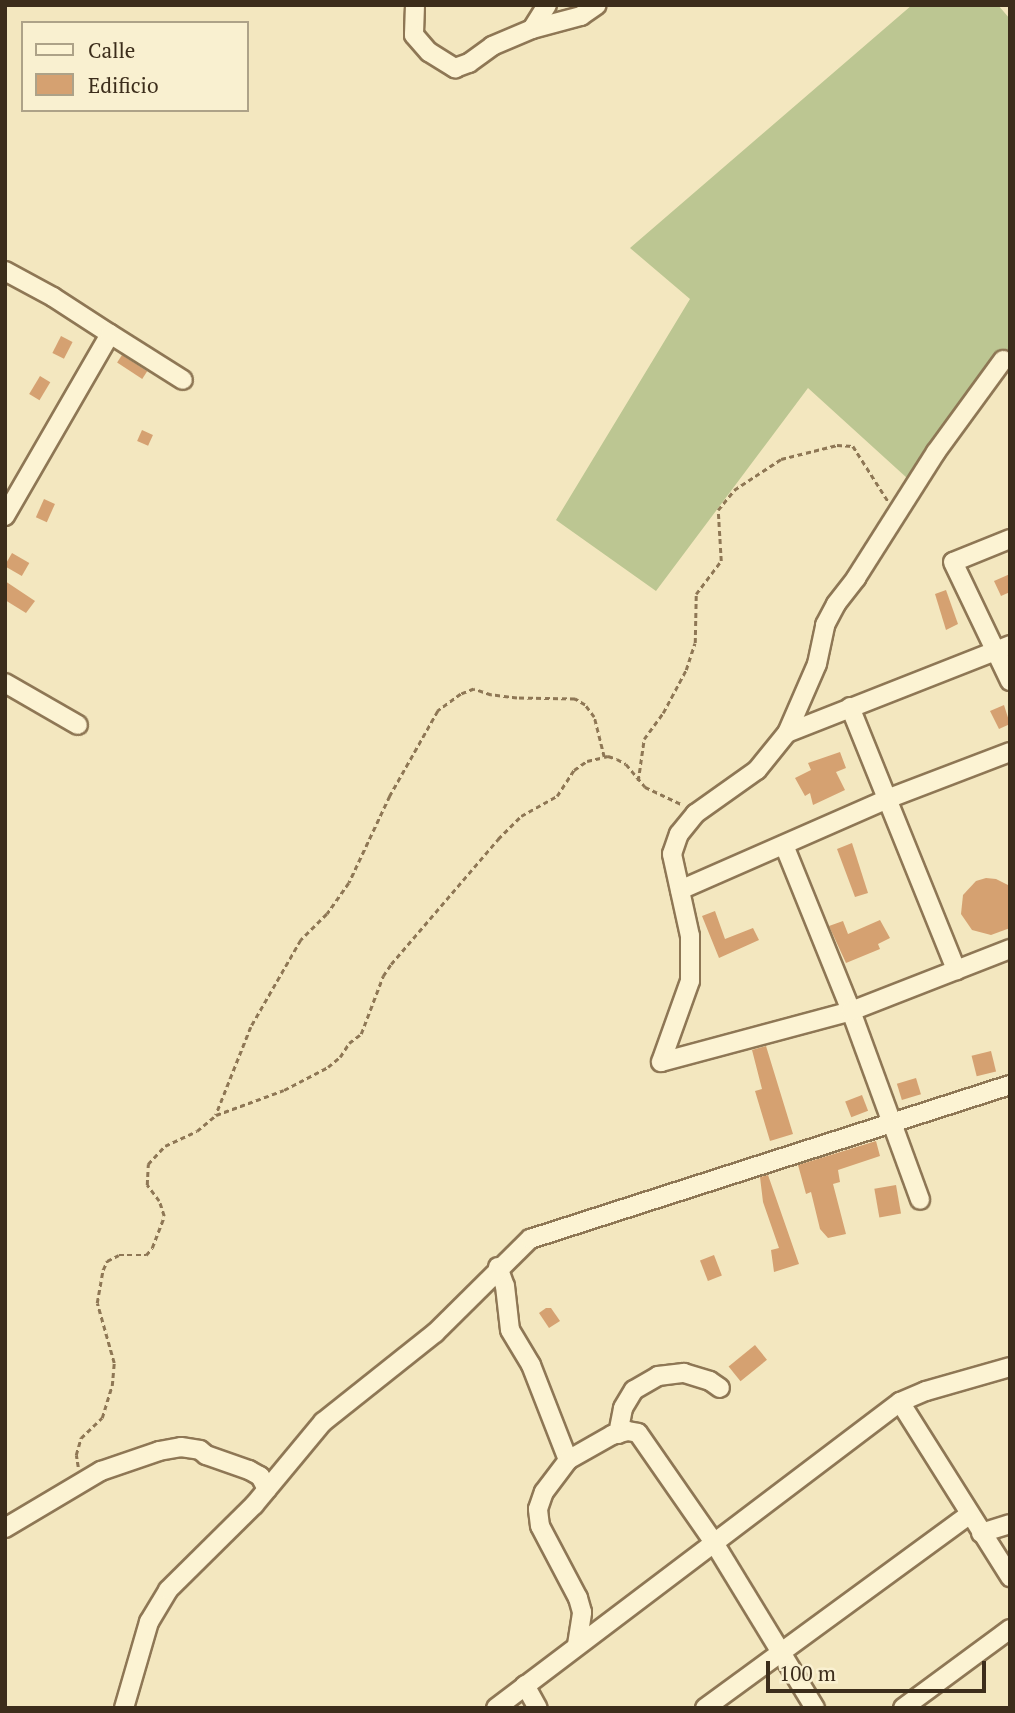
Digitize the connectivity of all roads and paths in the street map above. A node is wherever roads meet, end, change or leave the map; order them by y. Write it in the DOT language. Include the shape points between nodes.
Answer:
graph roads {
  1 [pos="415,5"];
  2 [pos="547,5"];
  3 [pos="597,5"];
  4 [pos="532,29"];
  5 [pos="5,271"];
  6 [pos="110,334"];
  7 [pos="1003,360"];
  8 [pos="183,380"];
  9 [pos="5,516"];
  10 [pos="895,517"];
  11 [pos="1010,539"];
  12 [pos="1003,647"];
  13 [pos="1010,681"];
  14 [pos="5,683"];
  15 [pos="850,707"];
  16 [pos="78,725"];
  17 [pos="787,733"];
  18 [pos="1010,752"];
  19 [pos="604,757"];
  20 [pos="638,781"];
  21 [pos="887,799"];
  22 [pos="690,820"];
  23 [pos="784,845"];
  24 [pos="680,890"];
  25 [pos="1010,948"];
  26 [pos="956,970"];
  27 [pos="850,1011"];
  28 [pos="1010,1084"];
  29 [pos="216,1115"];
  30 [pos="892,1124"];
  31 [pos="920,1200"];
  32 [pos="498,1268"];
  33 [pos="1010,1367"];
  34 [pos="720,1388"];
  35 [pos="900,1402"];
  36 [pos="618,1434"];
  37 [pos="568,1461"];
  38 [pos="85,1480"];
  39 [pos="267,1489"];
  40 [pos="969,1515"];
  41 [pos="1010,1524"];
  42 [pos="5,1528"];
  43 [pos="981,1533"];
  44 [pos="713,1541"];
  45 [pos="1010,1577"];
  46 [pos="1010,1629"];
  47 [pos="577,1645"];
  48 [pos="780,1653"];
  49 [pos="525,1685"];
  50 [pos="124,1708"];
  51 [pos="496,1708"];
  52 [pos="538,1708"];
  53 [pos="705,1708"];
  54 [pos="815,1708"];
  55 [pos="903,1708"];
  1 -- 4 [label="street" via="414,35 429,52 455,68"];
  2 -- 4 [label="street"];
  3 -- 4 [label="street" via="581,16"];
  5 -- 6 [label="street"];
  6 -- 8 [label="street"];
  6 -- 9 [label="street"];
  7 -- 10 [label="street"];
  10 -- 17 [label="street" via="825,625 817,664"];
  10 -- 20 [label="path" via="853,446 836,445 781,459 734,490 718,509 721,561 696,594 695,643 686,670 644,739"];
  11 -- 12 [label="street" via="953,562"];
  12 -- 13 [label="street"];
  12 -- 15 [label="street"];
  14 -- 16 [label="street"];
  15 -- 17 [label="street"];
  15 -- 21 [label="street"];
  17 -- 22 [label="street" via="757,770"];
  18 -- 21 [label="street"];
  19 -- 20 [label="path" via="625,764"];
  19 -- 29 [label="path" via="574,769 557,796 521,816 498,839 391,964 361,1034 340,1057 284,1090"];
  19 -- 29 [label="path" via="594,717 575,699 517,698 474,689 438,711 390,796 349,883 301,940 251,1027"];
  20 -- 22 [label="path" via="660,797 683,805"];
  21 -- 23 [label="street"];
  21 -- 26 [label="street"];
  22 -- 24 [label="street" via="672,854"];
  23 -- 24 [label="street"];
  23 -- 27 [label="street"];
  24 -- 27 [label="street" via="690,936 690,981 661,1062"];
  25 -- 26 [label="street"];
  26 -- 27 [label="street"];
  27 -- 30 [label="street"];
  28 -- 30 [label="street"];
  29 -- 38 [label="path" via="197,1131 165,1146 148,1164 148,1185 164,1216 152,1248 146,1255 119,1255 107,1261 103,1270 97,1303 114,1363 102,1418 81,1438 76,1455"];
  30 -- 31 [label="street"];
  30 -- 32 [label="street" via="530,1239"];
  32 -- 37 [label="street" via="510,1330 531,1365"];
  32 -- 39 [label="street" via="435,1333 323,1422"];
  33 -- 35 [label="street"];
  34 -- 36 [label="street" via="684,1373 658,1376 634,1390 623,1408"];
  35 -- 40 [label="street"];
  35 -- 44 [label="street"];
  36 -- 37 [label="street"];
  36 -- 44 [label="street" via="638,1433 645,1440"];
  37 -- 47 [label="street" via="544,1492 538,1509 540,1525 578,1598 582,1612"];
  38 -- 39 [label="street" via="126,1462 181,1447 249,1470 260,1476"];
  38 -- 42 [label="street"];
  39 -- 50 [label="street" via="168,1590 149,1622"];
  40 -- 43 [label="street"];
  40 -- 48 [label="street"];
  41 -- 43 [label="street"];
  43 -- 45 [label="street"];
  44 -- 47 [label="street"];
  44 -- 48 [label="street"];
  46 -- 55 [label="street"];
  47 -- 49 [label="street"];
  48 -- 53 [label="street"];
  48 -- 54 [label="street"];
  49 -- 51 [label="street"];
  49 -- 52 [label="street"];
}
